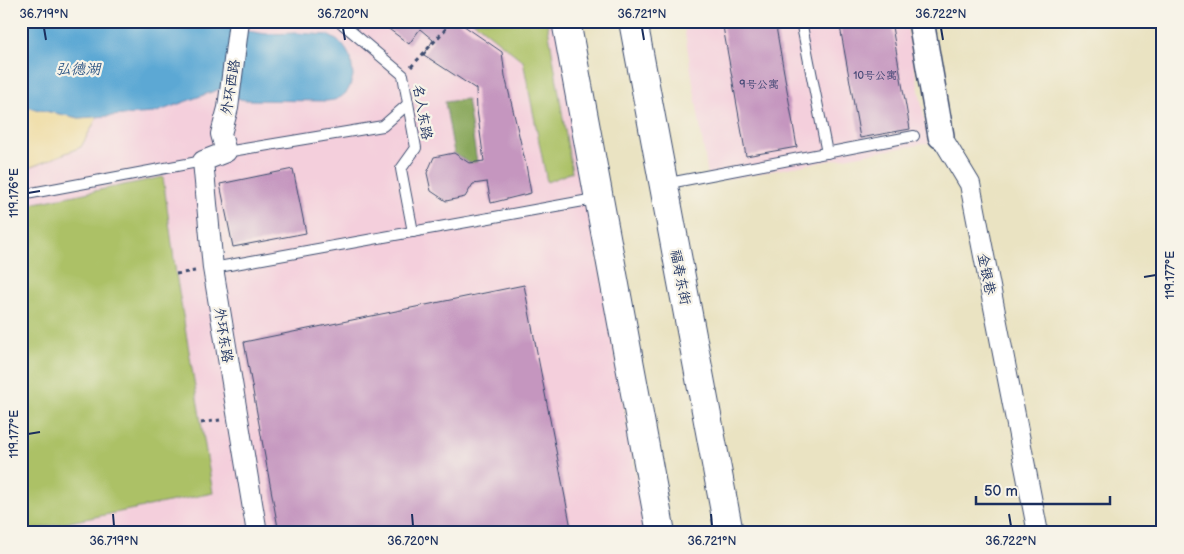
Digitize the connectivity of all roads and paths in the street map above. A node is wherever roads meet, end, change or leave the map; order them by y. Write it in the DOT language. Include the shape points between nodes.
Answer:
graph roads {
  1 [pos="239,21"];
  2 [pos="339,21"];
  3 [pos="453,21"];
  4 [pos="566,21"];
  5 [pos="633,21"];
  6 [pos="801,21"];
  7 [pos="921,21"];
  8 [pos="403,75"];
  9 [pos="408,104"];
  10 [pos="914,136"];
  11 [pos="941,136"];
  12 [pos="226,152"];
  13 [pos="827,153"];
  14 [pos="203,160"];
  15 [pos="663,184"];
  16 [pos="21,195"];
  17 [pos="598,197"];
  18 [pos="413,232"];
  19 [pos="213,268"];
  20 [pos="257,533"];
  21 [pos="661,533"];
  22 [pos="729,533"];
  23 [pos="1038,533"];
  1 -- 12 [label="street, 外环西路" via="228,108 221,134"];
  2 -- 8 [label="lane, 名人东路"];
  3 -- 8 [label="path"];
  4 -- 17 [label="main road"];
  5 -- 15 [label="main road, 福寿东街"];
  6 -- 13 [label="lane"];
  7 -- 11 [label="street, 金银巷"];
  8 -- 9 [label="lane, 名人东路"];
  9 -- 12 [label="lane" via="383,126"];
  9 -- 18 [label="lane, 名人东路" via="416,148 401,169"];
  10 -- 13 [label="lane"];
  11 -- 23 [label="street, 金银巷" via="970,184"];
  12 -- 14 [label="street"];
  13 -- 15 [label="lane"];
  14 -- 16 [label="lane"];
  14 -- 19 [label="street, 外环东路"];
  15 -- 22 [label="main road, 福寿东街"];
  17 -- 18 [label="lane"];
  17 -- 21 [label="main road"];
  18 -- 19 [label="lane"];
  19 -- 20 [label="street, 外环东路"];
}
